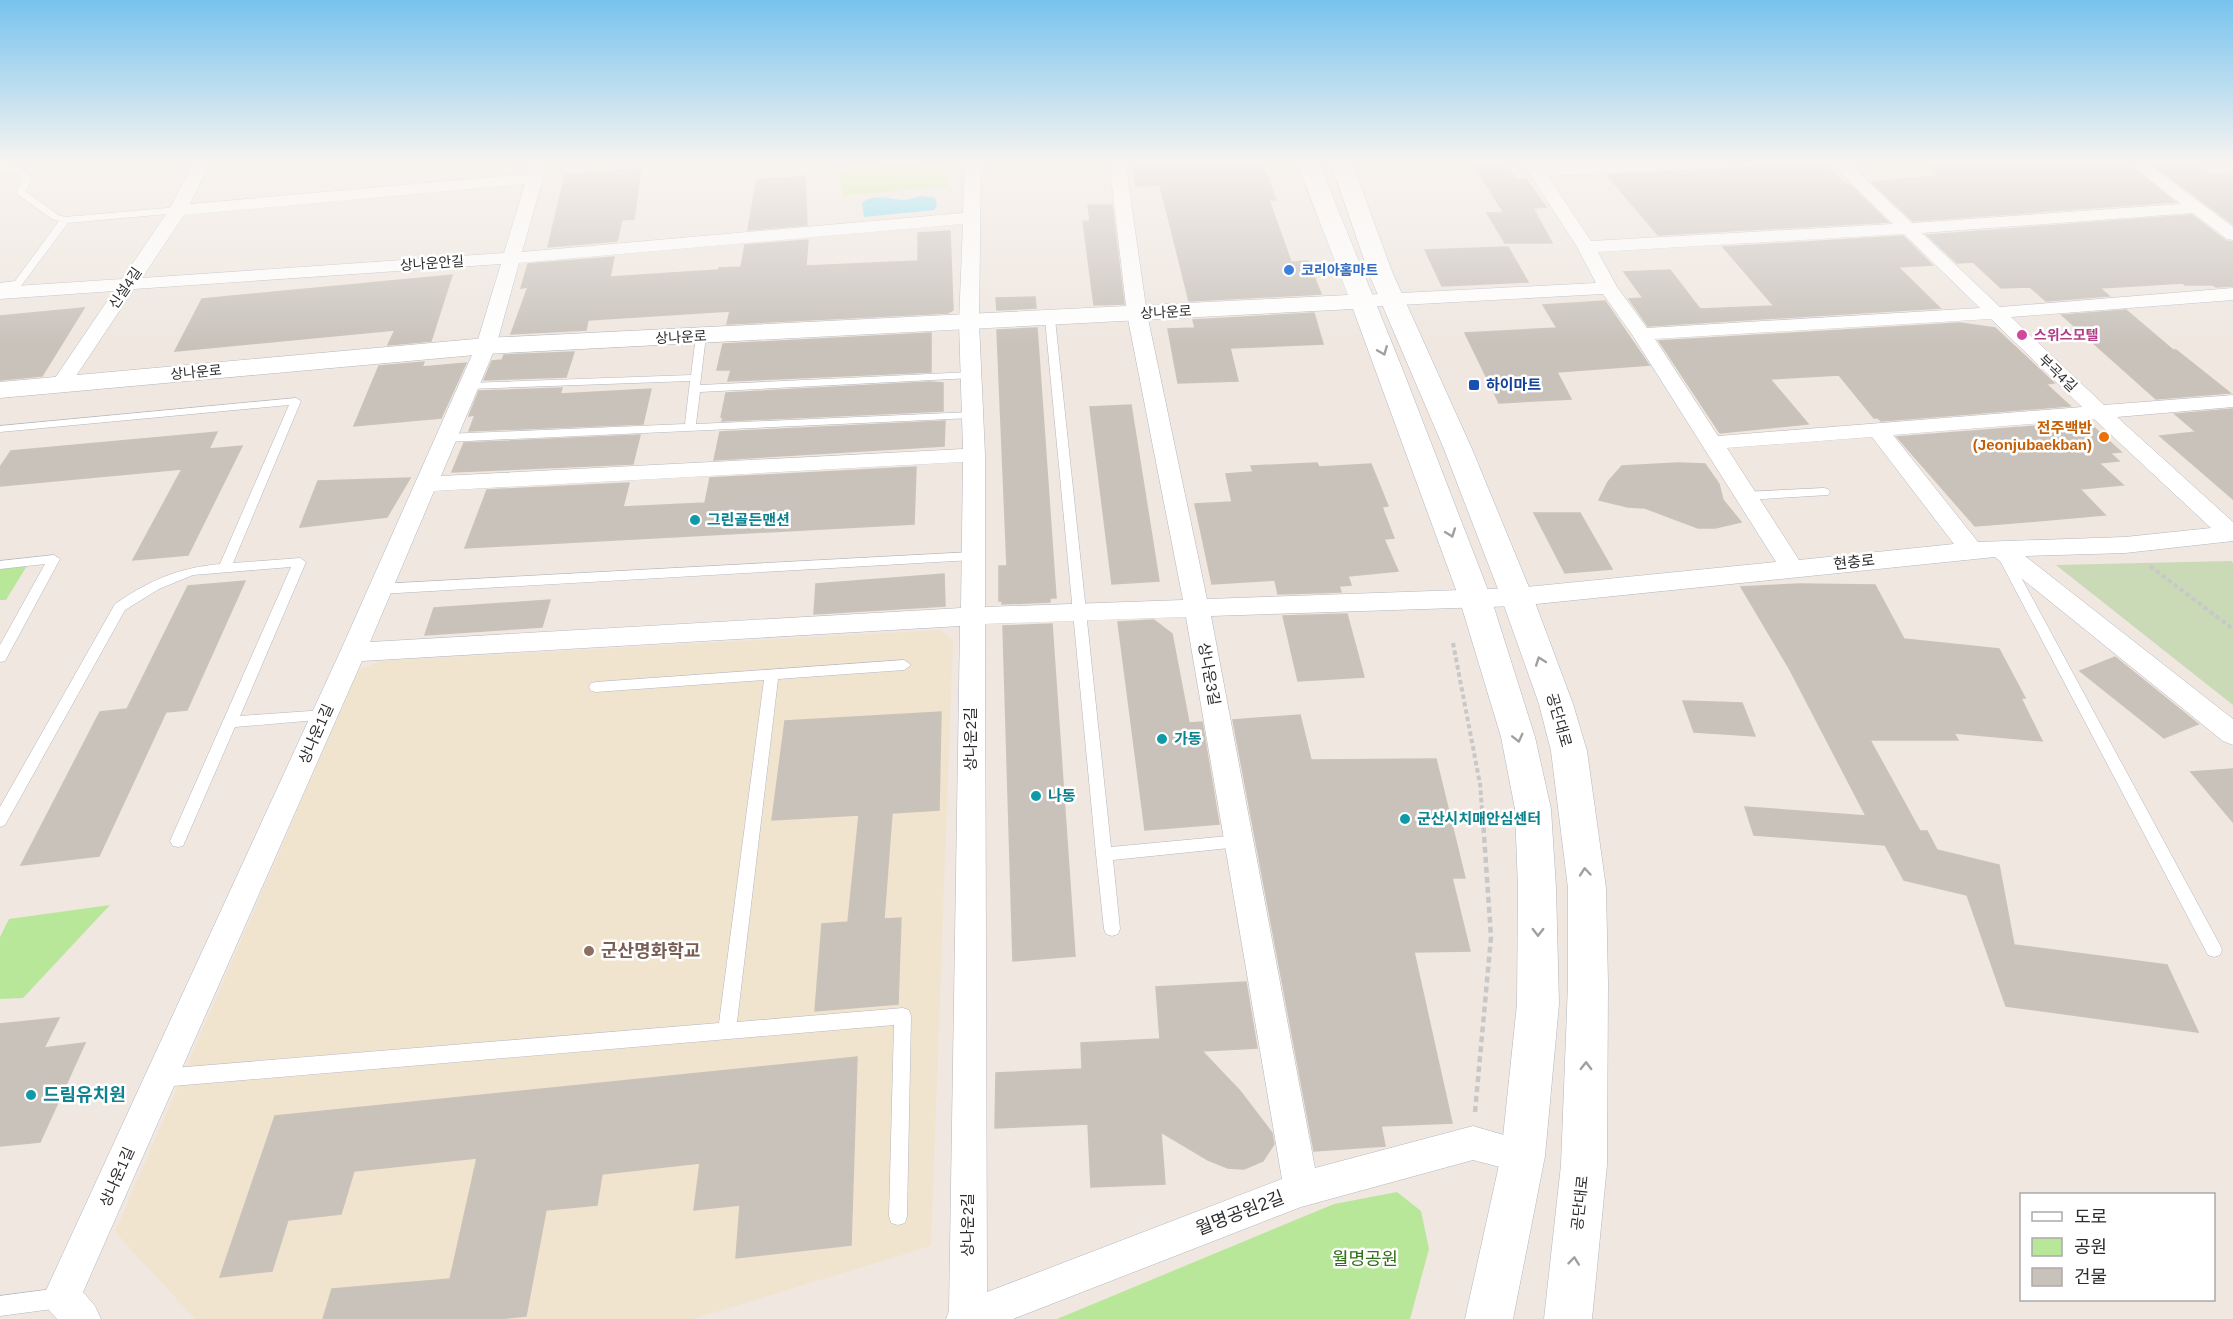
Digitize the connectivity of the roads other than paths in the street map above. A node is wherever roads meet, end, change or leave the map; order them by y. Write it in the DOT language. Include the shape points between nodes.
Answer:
graph roads {
  1 [pos="64,222"];
  2 [pos="170,222"];
  3 [pos="522,222"];
  4 [pos="929,222"];
  5 [pos="970,222"];
  6 [pos="1125,222"];
  7 [pos="1337,222"];
  8 [pos="1356,222"];
  9 [pos="1569,222"];
  10 [pos="1898,222"];
  11 [pos="2010,222"];
  12 [pos="2216,222"];
  13 [pos="1906,229"];
  14 [pos="2233,235"];
  15 [pos="1586,247"];
  16 [pos="512,258"];
  17 [pos="128,284"];
  18 [pos="0,286"];
  19 [pos="1608,288"];
  20 [pos="0,293"];
  21 [pos="2233,294"];
  22 [pos="1377,299"];
  23 [pos="1994,313"];
  24 [pos="1137,314"];
  25 [pos="1050,319"];
  26 [pos="969,324"];
  27 [pos="1642,334"];
  28 [pos="701,336"];
  29 [pos="486,346"];
  30 [pos="971,375"];
  31 [pos="695,383"];
  32 [pos="61,384"];
  33 [pos="469,386"];
  34 [pos="0,390"];
  35 [pos="2233,402"];
  36 [pos="2098,411"];
  37 [pos="972,415"];
  38 [pos="690,427"];
  39 [pos="1876,428"];
  40 [pos="2,431"];
  41 [pos="446,438"];
  42 [pos="1711,443"];
  43 [pos="974,455"];
  44 [pos="426,484"];
  45 [pos="1824,492"];
  46 [pos="1746,495"];
  47 [pos="2232,533"];
  48 [pos="1999,548"];
  49 [pos="1972,550"];
  50 [pos="972,556"];
  51 [pos="0,565"];
  52 [pos="224,569"];
  53 [pos="1793,569"];
  54 [pos="380,589"];
  55 [pos="1517,597"];
  56 [pos="1475,598"];
  57 [pos="1197,608"];
  58 [pos="1080,612"];
  59 [pos="972,616"];
  60 [pos="353,652"];
  61 [pos="0,657"];
  62 [pos="904,666"];
  63 [pos="772,674"];
  64 [pos="596,687"];
  65 [pos="324,715"];
  66 [pos="231,722"];
  67 [pos="2233,734"];
  68 [pos="0,821"];
  69 [pos="178,841"];
  70 [pos="1239,841"];
  71 [pos="1104,854"];
  72 [pos="1112,929"];
  73 [pos="2214,950"];
  74 [pos="727,1030"];
  75 [pos="161,1078"];
  76 [pos="1522,1156"];
  77 [pos="1300,1189"];
  78 [pos="898,1216"];
  79 [pos="0,1306"];
  80 [pos="72,1308"];
  81 [pos="967,1319"];
  82 [pos="1489,1319"];
  83 [pos="1568,1319"];
  1 -- 18 [label="lane" via="18,284"];
  2 -- 17 [label="street, 신설4길"];
  3 -- 16 [label="street, 상나운1길"];
  4 -- 16 [label="street, 상나운안길"];
  5 -- 26 [label="street, 상나운2길"];
  6 -- 24 [label="street, 상나운3길"];
  7 -- 22 [label="street, 공단대로"];
  8 -- 22 [label="street, 공단대로"];
  9 -- 15 [label="street"];
  10 -- 13 [label="street, 부곡4길"];
  11 -- 13 [label="street"];
  12 -- 14 [label="street"];
  13 -- 15 [label="street"];
  13 -- 23 [label="street, 부곡4길"];
  15 -- 19 [label="street"];
  16 -- 17 [label="street, 상나운안길"];
  16 -- 29 [label="street, 상나운1길"];
  17 -- 20 [label="street, 상나운안길"];
  17 -- 32 [label="street, 신설4길"];
  19 -- 22 [label="street"];
  19 -- 27 [label="street"];
  21 -- 23 [label="street"];
  22 -- 24 [label="street, 상나운로"];
  22 -- 55 [label="street, 공단대로" via="1458,449"];
  22 -- 56 [label="street, 공단대로, one-way"];
  23 -- 27 [label="street"];
  23 -- 36 [label="street, 부곡4길"];
  24 -- 25 [label="street, 상나운로"];
  24 -- 57 [label="street, 상나운3길"];
  25 -- 26 [label="street, 상나운로"];
  25 -- 58 [label="lane"];
  26 -- 28 [label="street, 상나운로"];
  26 -- 30 [label="street, 상나운2길"];
  27 -- 42 [label="street"];
  28 -- 29 [label="street, 상나운로"];
  28 -- 31 [label="lane"];
  29 -- 32 [label="street, 상나운로"];
  29 -- 33 [label="street, 상나운1길"];
  30 -- 31 [label="lane"];
  30 -- 37 [label="street, 상나운2길"];
  31 -- 33 [label="lane"];
  31 -- 38 [label="lane"];
  32 -- 34 [label="street, 상나운로"];
  33 -- 41 [label="street, 상나운1길"];
  35 -- 36 [label="street"];
  36 -- 39 [label="street"];
  36 -- 47 [label="street, 부곡4길"];
  37 -- 38 [label="lane"];
  37 -- 43 [label="street, 상나운2길"];
  38 -- 41 [label="lane"];
  39 -- 42 [label="street"];
  39 -- 49 [label="street"];
  40 -- 52 [label="lane" via="296,401"];
  41 -- 44 [label="street, 상나운1길"];
  42 -- 46 [label="street"];
  43 -- 44 [label="street"];
  43 -- 50 [label="street, 상나운2길"];
  44 -- 54 [label="street, 상나운1길"];
  45 -- 46 [label="lane"];
  46 -- 53 [label="street"];
  47 -- 48 [label="street, 현충로" via="2125,545"];
  48 -- 49 [label="street, 현충로"];
  48 -- 67 [label="street"];
  48 -- 73 [label="lane"];
  49 -- 53 [label="street, 현충로"];
  50 -- 54 [label="lane"];
  50 -- 59 [label="street, 상나운2길"];
  51 -- 61 [label="lane" via="54,560"];
  52 -- 66 [label="lane" via="300,562"];
  52 -- 68 [label="lane" via="178,575 147,588 120,607"];
  53 -- 55 [label="street, 현충로"];
  54 -- 60 [label="street, 상나운1길"];
  55 -- 56 [label="street, 현충로"];
  83 -- 55 [label="street, 공단대로, one-way" via="1584,1165 1587,888 1569,751"];
  56 -- 57 [label="street, 현충로"];
  56 -- 76 [label="street, 공단대로, one-way" via="1518,737 1533,809 1538,1004"];
  57 -- 58 [label="street, 현충로"];
  57 -- 70 [label="street, 상나운3길"];
  58 -- 59 [label="street, 현충로"];
  58 -- 71 [label="lane"];
  59 -- 60 [label="street, 현충로"];
  59 -- 81 [label="street, 상나운2길"];
  60 -- 65 [label="street, 상나운1길"];
  62 -- 63 [label="lane"];
  63 -- 64 [label="lane"];
  63 -- 74 [label="lane"];
  65 -- 66 [label="lane"];
  65 -- 75 [label="street, 상나운1길"];
  66 -- 69 [label="lane"];
  70 -- 71 [label="lane"];
  70 -- 77 [label="street, 상나운3길"];
  71 -- 72 [label="lane"];
  74 -- 75 [label="lane"];
  74 -- 78 [label="lane" via="903,1016"];
  75 -- 80 [label="street, 상나운1길"];
  76 -- 77 [label="street, 월명공원2길" via="1473,1143"];
  76 -- 82 [label="street, 공단대로"];
  77 -- 81 [label="street, 월명공원2길"];
  79 -- 80 [label="lane"];
}
